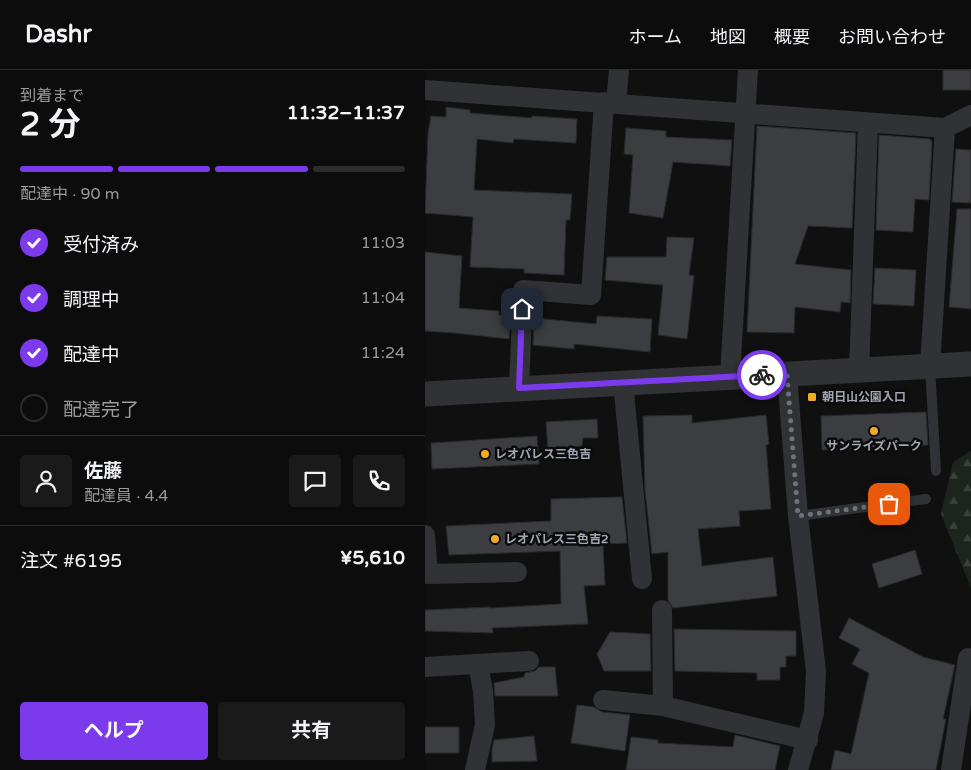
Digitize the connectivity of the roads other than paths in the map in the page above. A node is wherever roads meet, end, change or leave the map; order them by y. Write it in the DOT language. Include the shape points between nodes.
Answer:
graph roads {
  1 [pos="619,70"];
  2 [pos="748,70"];
  3 [pos="425,90"];
  4 [pos="610,102"];
  5 [pos="745,113"];
  6 [pos="971,115"];
  7 [pos="868,122"];
  8 [pos="945,128"];
  9 [pos="971,364"];
  10 [pos="930,367"];
  11 [pos="859,370"];
  12 [pos="787,374"];
  13 [pos="730,377"];
  14 [pos="623,382"];
  15 [pos="519,388"];
  16 [pos="425,394"];
  17 [pos="936,472"];
  18 [pos="926,499"];
  19 [pos="798,516"];
  20 [pos="425,535"];
  21 [pos="517,572"];
  22 [pos="642,580"];
  23 [pos="662,610"];
  24 [pos="968,658"];
  25 [pos="529,661"];
  26 [pos="478,664"];
  27 [pos="425,667"];
  28 [pos="603,700"];
  29 [pos="663,706"];
  30 [pos="808,740"];
  31 [pos="475,770"];
  32 [pos="798,770"];
  33 [pos="951,770"];
  1 -- 4 [label="street"];
  2 -- 5 [label="street"];
  3 -- 4 [label="street"];
  4 -- 5 [label="street"];
  4 -- 15 [label="street" via="591,295 523,290"];
  5 -- 7 [label="street"];
  5 -- 13 [label="street"];
  6 -- 8 [label="street"];
  7 -- 8 [label="street"];
  7 -- 11 [label="street"];
  8 -- 10 [label="street"];
  9 -- 10 [label="street"];
  10 -- 11 [label="street"];
  10 -- 17 [label="lane"];
  11 -- 12 [label="street"];
  12 -- 13 [label="street"];
  12 -- 19 [label="street"];
  13 -- 14 [label="street"];
  14 -- 15 [label="street"];
  14 -- 22 [label="street"];
  15 -- 16 [label="street"];
  18 -- 19 [label="lane"];
  19 -- 30 [label="street" via="816,670 814,713"];
  20 -- 21 [label="street" via="428,574"];
  23 -- 29 [label="street"];
  24 -- 33 [label="street"];
  25 -- 26 [label="street"];
  26 -- 27 [label="street"];
  26 -- 31 [label="street" via="485,725"];
  28 -- 29 [label="street"];
  29 -- 30 [label="street"];
  30 -- 32 [label="street"];
}
